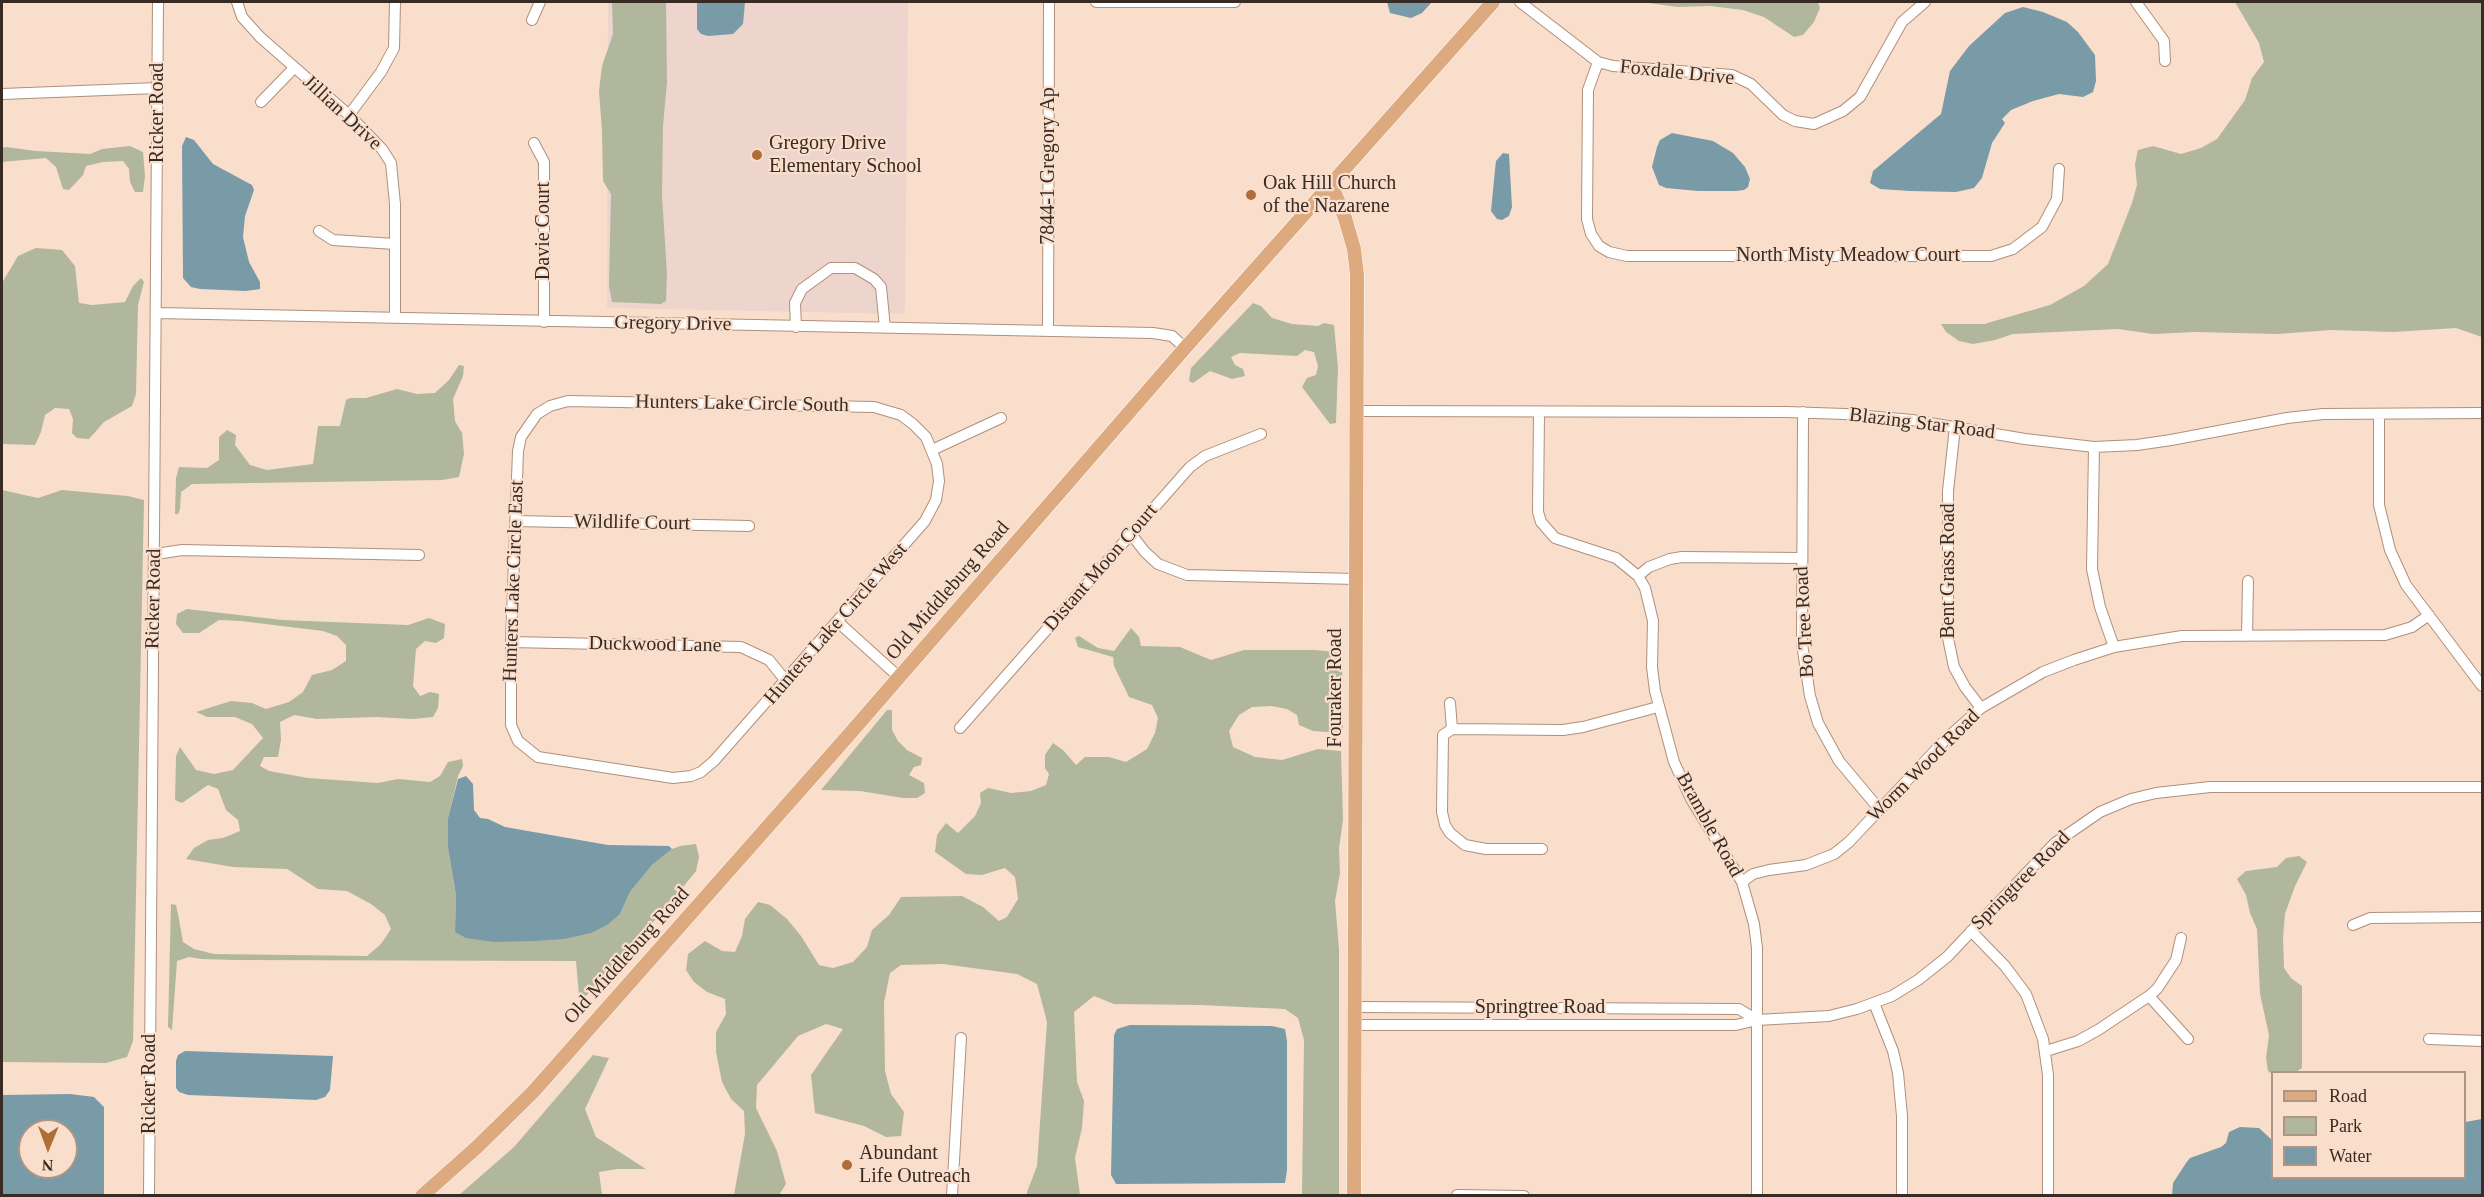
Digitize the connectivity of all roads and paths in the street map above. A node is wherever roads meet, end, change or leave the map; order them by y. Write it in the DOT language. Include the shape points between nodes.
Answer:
graph roads {
  1 [pos="158,2"];
  2 [pos="237,2"];
  3 [pos="395,2"];
  4 [pos="540,2"];
  5 [pos="1049,2"];
  6 [pos="1096,2"];
  7 [pos="1234,2"];
  8 [pos="1492,2"];
  9 [pos="1520,2"];
  10 [pos="1925,2"];
  11 [pos="2136,2"];
  12 [pos="532,20"];
  13 [pos="2165,61"];
  14 [pos="1598,62"];
  15 [pos="294,68"];
  16 [pos="158,88"];
  17 [pos="2,94"];
  18 [pos="261,102"];
  19 [pos="349,115"];
  20 [pos="534,143"];
  21 [pos="2059,169"];
  22 [pos="1331,184"];
  23 [pos="319,231"];
  24 [pos="395,244"];
  25 [pos="157,313"];
  26 [pos="395,318"];
  27 [pos="544,322"];
  28 [pos="796,327"];
  29 [pos="885,328"];
  30 [pos="1048,331"];
  31 [pos="1185,348"];
  32 [pos="1357,411"];
  33 [pos="1539,412"];
  34 [pos="1803,412"];
  35 [pos="2482,413"];
  36 [pos="537,414"];
  37 [pos="2379,414"];
  38 [pos="1001,418"];
  39 [pos="1955,427"];
  40 [pos="1261,434"];
  41 [pos="2094,447"];
  42 [pos="932,450"];
  43 [pos="515,521"];
  44 [pos="749,526"];
  45 [pos="1131,534"];
  46 [pos="156,548"];
  47 [pos="419,555"];
  48 [pos="1802,558"];
  49 [pos="1638,576"];
  50 [pos="1356,579"];
  51 [pos="2247,581"];
  52 [pos="2429,615"];
  53 [pos="838,622"];
  54 [pos="2247,636"];
  55 [pos="511,642"];
  56 [pos="2114,647"];
  57 [pos="899,677"];
  58 [pos="786,681"];
  59 [pos="2482,686"];
  60 [pos="1450,703"];
  61 [pos="1658,707"];
  62 [pos="1981,708"];
  63 [pos="960,728"];
  64 [pos="1452,729"];
  65 [pos="691,776"];
  66 [pos="2482,788"];
  67 [pos="1880,810"];
  68 [pos="1542,849"];
  69 [pos="1742,882"];
  70 [pos="2482,917"];
  71 [pos="2352,925"];
  72 [pos="1971,931"];
  73 [pos="2181,939"];
  74 [pos="2149,996"];
  75 [pos="1874,1003"];
  76 [pos="1356,1007"];
  77 [pos="1757,1020"];
  78 [pos="1356,1025"];
  79 [pos="961,1038"];
  80 [pos="2188,1039"];
  81 [pos="2429,1039"];
  82 [pos="2482,1041"];
  83 [pos="2046,1051"];
  84 [pos="1457,1195"];
  85 [pos="149,1196"];
  86 [pos="422,1196"];
  87 [pos="952,1196"];
  88 [pos="1354,1196"];
  89 [pos="1524,1196"];
  90 [pos="1757,1196"];
  91 [pos="1902,1196"];
  92 [pos="2048,1196"];
  1 -- 16 [label="street, Ricker Road"];
  2 -- 15 [label="street, Jillian Drive" via="242,17"];
  3 -- 19 [label="street" via="394,48"];
  4 -- 12 [label="street"];
  5 -- 30 [label="street, 7844-1 Gregory Ap"];
  6 -- 7 [label="street"];
  8 -- 22 [label="main road, Old Middleburg Road"];
  9 -- 14 [label="street, Foxdale Drive"];
  10 -- 14 [label="street, Foxdale Drive" via="1902,22 1860,97 1843,111 1814,124 1783,116 1751,84 1732,75"];
  11 -- 13 [label="street" via="2164,41"];
  14 -- 21 [label="street, North Misty Meadow Court" via="1588,90 1587,219 1591,234 1609,252 1627,256 1991,256 2013,249 2042,227 2057,199"];
  15 -- 18 [label="street"];
  15 -- 19 [label="street, Jillian Drive"];
  16 -- 17 [label="street"];
  16 -- 25 [label="street, Ricker Road"];
  19 -- 24 [label="street, Jillian Drive" via="382,148 391,164"];
  20 -- 27 [label="street, Davie Court" via="544,162"];
  22 -- 31 [label="main road, Old Middleburg Road"];
  22 -- 32 [label="main road, Fouraker Road" via="1345,218 1358,275"];
  23 -- 24 [label="street" via="333,240"];
  24 -- 26 [label="street, Jillian Drive"];
  25 -- 26 [label="street, Gregory Drive"];
  25 -- 46 [label="street, Ricker Road"];
  26 -- 27 [label="street, Gregory Drive"];
  27 -- 28 [label="street, Gregory Drive"];
  28 -- 29 [label="street, Gregory Drive"];
  28 -- 29 [label="street" via="795,303 802,289 831,268 855,268 881,287"];
  29 -- 30 [label="street, Gregory Drive"];
  30 -- 31 [label="street, Gregory Drive" via="1153,333 1172,336"];
  31 -- 57 [label="main road, Old Middleburg Road"];
  32 -- 33 [label="street, Blazing Star Road"];
  32 -- 50 [label="main road, Fouraker Road"];
  33 -- 34 [label="street, Blazing Star Road"];
  33 -- 49 [label="street, Bramble Road" via="1541,522 1555,538 1616,558"];
  34 -- 39 [label="street, Blazing Star Road"];
  34 -- 48 [label="street, Bo Tree Road"];
  35 -- 37 [label="street, Blazing Star Road"];
  36 -- 42 [label="street, Hunters Lake Circle South" via="568,401 874,407 913,424"];
  36 -- 43 [label="street, Hunters Lake Circle East" via="521,437"];
  37 -- 41 [label="street, Blazing Star Road" via="2287,418 2171,440"];
  37 -- 52 [label="street" via="2382,524 2406,585"];
  38 -- 42 [label="street"];
  39 -- 41 [label="street, Blazing Star Road"];
  39 -- 62 [label="street, Bent Grass Road" via="1948,491 1948,638 1954,667"];
  40 -- 45 [label="street, Distant Moon Court" via="1196,462"];
  41 -- 56 [label="street" via="2092,569"];
  42 -- 53 [label="street, Hunters Lake Circle West" via="939,481 931,512"];
  43 -- 44 [label="street, Wildlife Court"];
  43 -- 55 [label="street, Hunters Lake Circle East"];
  45 -- 50 [label="street" via="1158,564 1187,575"];
  45 -- 63 [label="street, Distant Moon Court"];
  46 -- 47 [label="street"];
  46 -- 85 [label="street, Ricker Road"];
  48 -- 49 [label="street" via="1682,557 1649,567"];
  48 -- 67 [label="street, Bo Tree Road" via="1802,644 1809,696 1818,723 1839,761"];
  49 -- 61 [label="street, Bramble Road" via="1652,612 1652,667"];
  50 -- 76 [label="main road, Fouraker Road"];
  51 -- 54 [label="street"];
  52 -- 54 [label="street, Worm Wood Road" via="2412,627 2385,635"];
  52 -- 59 [label="street"];
  53 -- 57 [label="street"];
  53 -- 58 [label="street, Hunters Lake Circle West"];
  54 -- 56 [label="street, Worm Wood Road" via="2182,636"];
  55 -- 58 [label="street, Duckwood Lane" via="741,647 769,660"];
  55 -- 65 [label="street, Hunters Lake Circle East" via="511,725 525,748 550,761 674,778"];
  56 -- 62 [label="street, Worm Wood Road" via="2043,672"];
  57 -- 86 [label="main road, Old Middleburg Road" via="533,1092"];
  58 -- 65 [label="street, Hunters Lake Circle West" via="714,761"];
  60 -- 64 [label="street"];
  61 -- 64 [label="street" via="1563,730"];
  61 -- 69 [label="street, Bramble Road" via="1674,762"];
  62 -- 67 [label="street, Worm Wood Road" via="1947,738"];
  64 -- 68 [label="street" via="1443,735 1442,812 1450,833 1465,844 1486,849"];
  66 -- 72 [label="street, Springtree Road" via="2210,787 2131,799 2100,812 2055,843"];
  67 -- 69 [label="street, Worm Wood Road" via="1849,842 1825,859 1806,866 1769,870"];
  69 -- 77 [label="street, Bramble Road" via="1757,948"];
  70 -- 71 [label="street" via="2370,918"];
  72 -- 75 [label="street, Springtree Road" via="1918,980"];
  72 -- 83 [label="street" via="2026,994"];
  73 -- 74 [label="street" via="2176,960"];
  74 -- 80 [label="street"];
  74 -- 83 [label="street" via="2078,1041"];
  75 -- 77 [label="street, Springtree Road" via="1829,1016"];
  75 -- 91 [label="street" via="1898,1072"];
  76 -- 77 [label="street, Springtree Road" via="1739,1009"];
  76 -- 78 [label="main road, Fouraker Road"];
  77 -- 78 [label="street, Springtree Road" via="1736,1025"];
  77 -- 90 [label="street, Bramble Road"];
  78 -- 88 [label="main road, Fouraker Road"];
  79 -- 87 [label="street"];
  81 -- 82 [label="street"];
  83 -- 92 [label="street"];
  84 -- 89 [label="street"];
}
